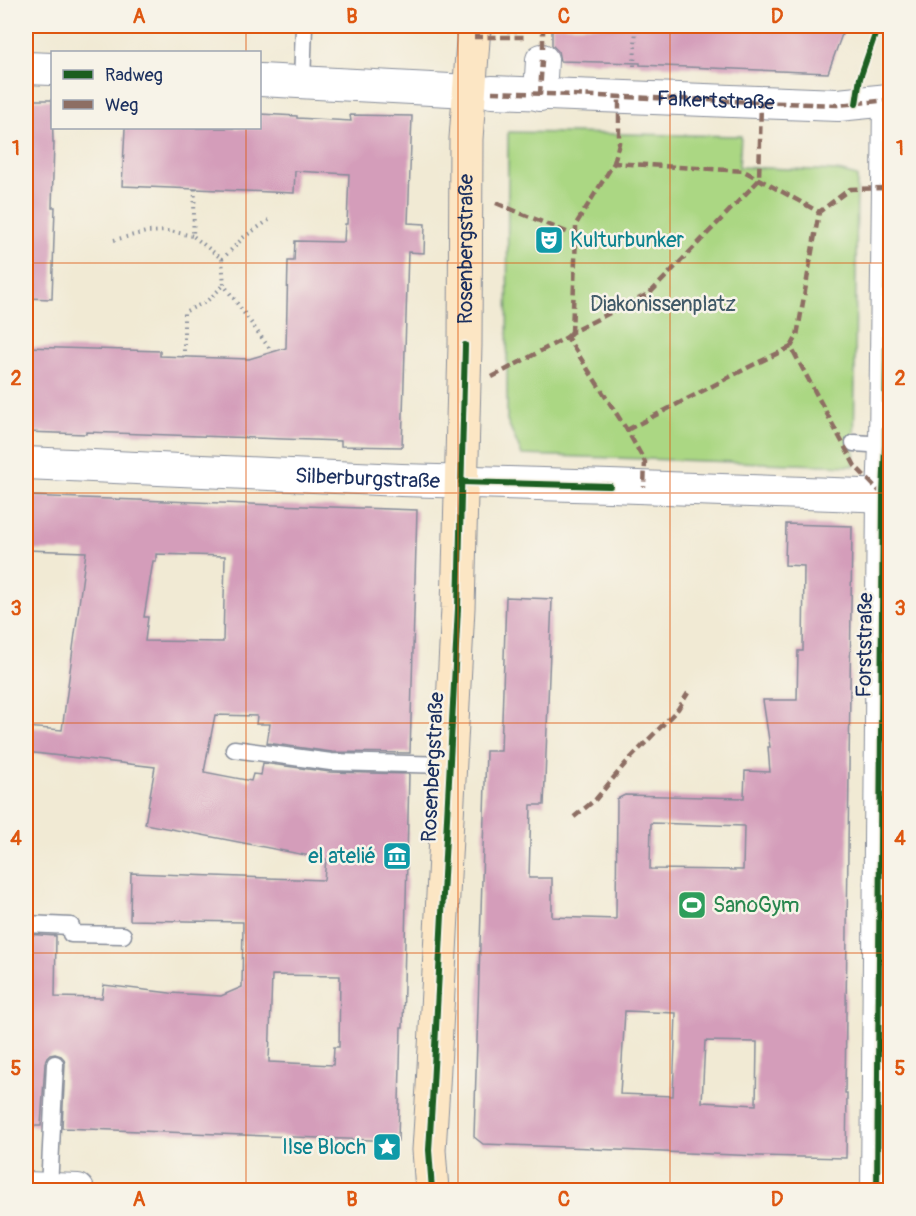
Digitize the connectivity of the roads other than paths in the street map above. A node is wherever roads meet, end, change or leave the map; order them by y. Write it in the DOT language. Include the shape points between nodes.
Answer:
graph roads {
  1 [pos="304,26"];
  2 [pos="474,26"];
  3 [pos="542,60"];
  4 [pos="26,68"];
  5 [pos="51,69"];
  6 [pos="261,80"];
  7 [pos="302,82"];
  8 [pos="480,91"];
  9 [pos="540,94"];
  10 [pos="890,100"];
  11 [pos="854,442"];
  12 [pos="885,445"];
  13 [pos="26,463"];
  14 [pos="461,482"];
  15 [pos="887,496"];
  16 [pos="234,749"];
  17 [pos="449,765"];
  18 [pos="26,924"];
  19 [pos="123,935"];
  20 [pos="55,1064"];
  21 [pos="51,1189"];
  22 [pos="432,1191"];
  23 [pos="877,1191"];
  1 -- 7 [label="lane"];
  2 -- 8 [label="street, Rosenbergstraße"];
  3 -- 9 [label="street"];
  4 -- 5 [label="street"];
  6 -- 7 [label="street, Falkertstraße"];
  7 -- 8 [label="street, Falkertstraße"];
  8 -- 9 [label="street, Falkertstraße"];
  8 -- 14 [label="street, Rosenbergstraße" via="466,139"];
  9 -- 10 [label="street, Falkertstraße" via="845,105"];
  10 -- 12 [label="street, Forststraße"];
  11 -- 12 [label="lane"];
  12 -- 15 [label="street, Forststraße"];
  13 -- 14 [label="street, Silberburgstraße"];
  14 -- 15 [label="street, Silberburgstraße"];
  14 -- 17 [label="street, Rosenbergstraße"];
  15 -- 23 [label="street, Forststraße"];
  16 -- 17 [label="lane" via="331,762"];
  17 -- 22 [label="street, Rosenbergstraße" via="429,1150"];
  18 -- 19 [label="lane" via="71,926 71,934"];
  20 -- 21 [label="lane"];
}
